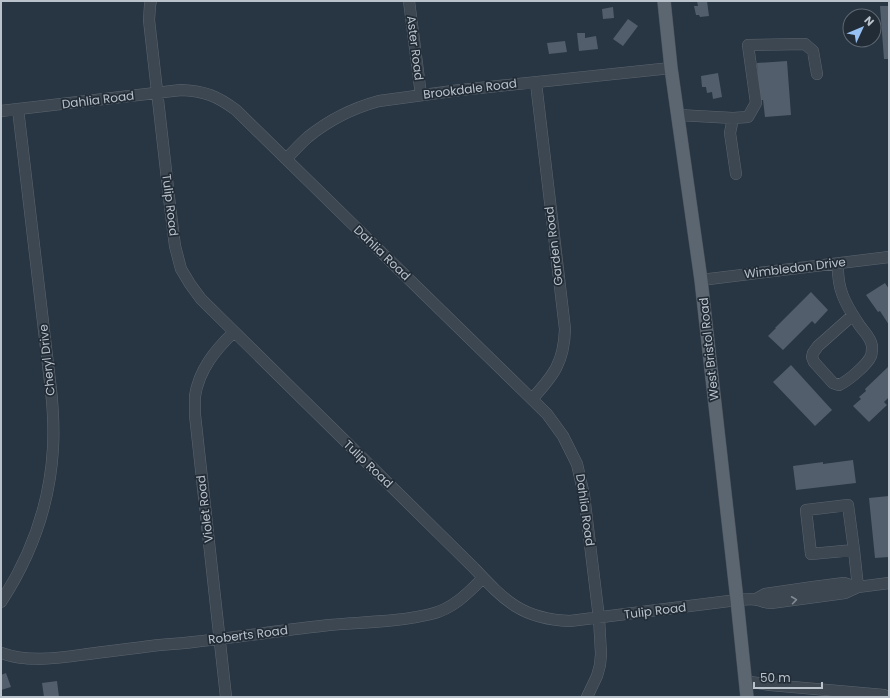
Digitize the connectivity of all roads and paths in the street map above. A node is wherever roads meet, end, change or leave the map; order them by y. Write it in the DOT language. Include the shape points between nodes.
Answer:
graph roads {
  1 [pos="151,1"];
  2 [pos="409,1"];
  3 [pos="664,1"];
  4 [pos="671,68"];
  5 [pos="817,74"];
  6 [pos="536,82"];
  7 [pos="157,93"];
  8 [pos="421,95"];
  9 [pos="18,109"];
  10 [pos="1,111"];
  11 [pos="678,115"];
  12 [pos="733,118"];
  13 [pos="286,159"];
  14 [pos="736,174"];
  15 [pos="889,257"];
  16 [pos="838,262"];
  17 [pos="701,280"];
  18 [pos="853,315"];
  19 [pos="234,332"];
  20 [pos="532,399"];
  21 [pos="854,550"];
  22 [pos="483,578"];
  23 [pos="889,583"];
  24 [pos="858,586"];
  25 [pos="737,600"];
  26 [pos="1,602"];
  27 [pos="599,618"];
  28 [pos="220,639"];
  29 [pos="1,653"];
  30 [pos="745,681"];
  31 [pos="226,697"];
  32 [pos="587,697"];
  33 [pos="747,697"];
  34 [pos="887,697"];
  1 -- 7 [label="street" via="149,20"];
  2 -- 8 [label="street, Aster Road"];
  3 -- 4 [label="main road, West Bristol Road"];
  4 -- 6 [label="street, Brookdale Road"];
  4 -- 11 [label="main road, West Bristol Road"];
  5 -- 12 [label="street" via="813,51 805,44 748,45 756,103 748,116"];
  6 -- 8 [label="street, Brookdale Road"];
  6 -- 20 [label="street, Garden Road" via="565,329 564,349 560,360 546,384"];
  7 -- 9 [label="street, Dahlia Road"];
  7 -- 13 [label="street, Dahlia Road" via="190,90 222,100 236,110"];
  7 -- 19 [label="street, Tulip Road" via="175,246 181,269 201,300"];
  8 -- 13 [label="street, Brookdale Road" via="379,101 348,112 316,131"];
  9 -- 10 [label="street, Dahlia Road"];
  9 -- 26 [label="street, Cheryl Drive" via="51,390 53,446 49,485 36,531 29,551"];
  11 -- 12 [label="street"];
  11 -- 17 [label="main road, West Bristol Road"];
  12 -- 14 [label="street" via="730,133"];
  13 -- 20 [label="street, Dahlia Road"];
  15 -- 16 [label="street, Wimbledon Drive"];
  16 -- 17 [label="street, Wimbledon Drive"];
  16 -- 18 [label="street" via="837,276 841,294"];
  17 -- 25 [label="main road, West Bristol Road"];
  18 -- 18 [label="street" via="871,342 871,355 850,378 839,385 833,383 812,357 818,346"];
  19 -- 22 [label="street, Tulip Road"];
  19 -- 28 [label="street, Violet Road" via="207,362 195,397 195,424"];
  20 -- 27 [label="street, Dahlia Road" via="563,436 578,464"];
  21 -- 21 [label="street" via="811,554 806,510 848,505"];
  21 -- 24 [label="street"];
  22 -- 27 [label="street, Tulip Road" via="493,589 526,613 570,621"];
  22 -- 28 [label="street, Roberts Road" via="451,606 431,614"];
  23 -- 24 [label="street, Tulip Road"];
  24 -- 25 [label="street, Tulip Road" via="844,583"];
  25 -- 27 [label="street, Tulip Road"];
  25 -- 30 [label="main road, West Bristol Road"];
  27 -- 32 [label="street, Dahlia Road" via="600,665"];
  28 -- 29 [label="street, Roberts Road" via="60,658 27,658"];
  28 -- 31 [label="street, Violet Road"];
  30 -- 33 [label="main road, West Bristol Road"];
  30 -- 34 [label="street"];
}
